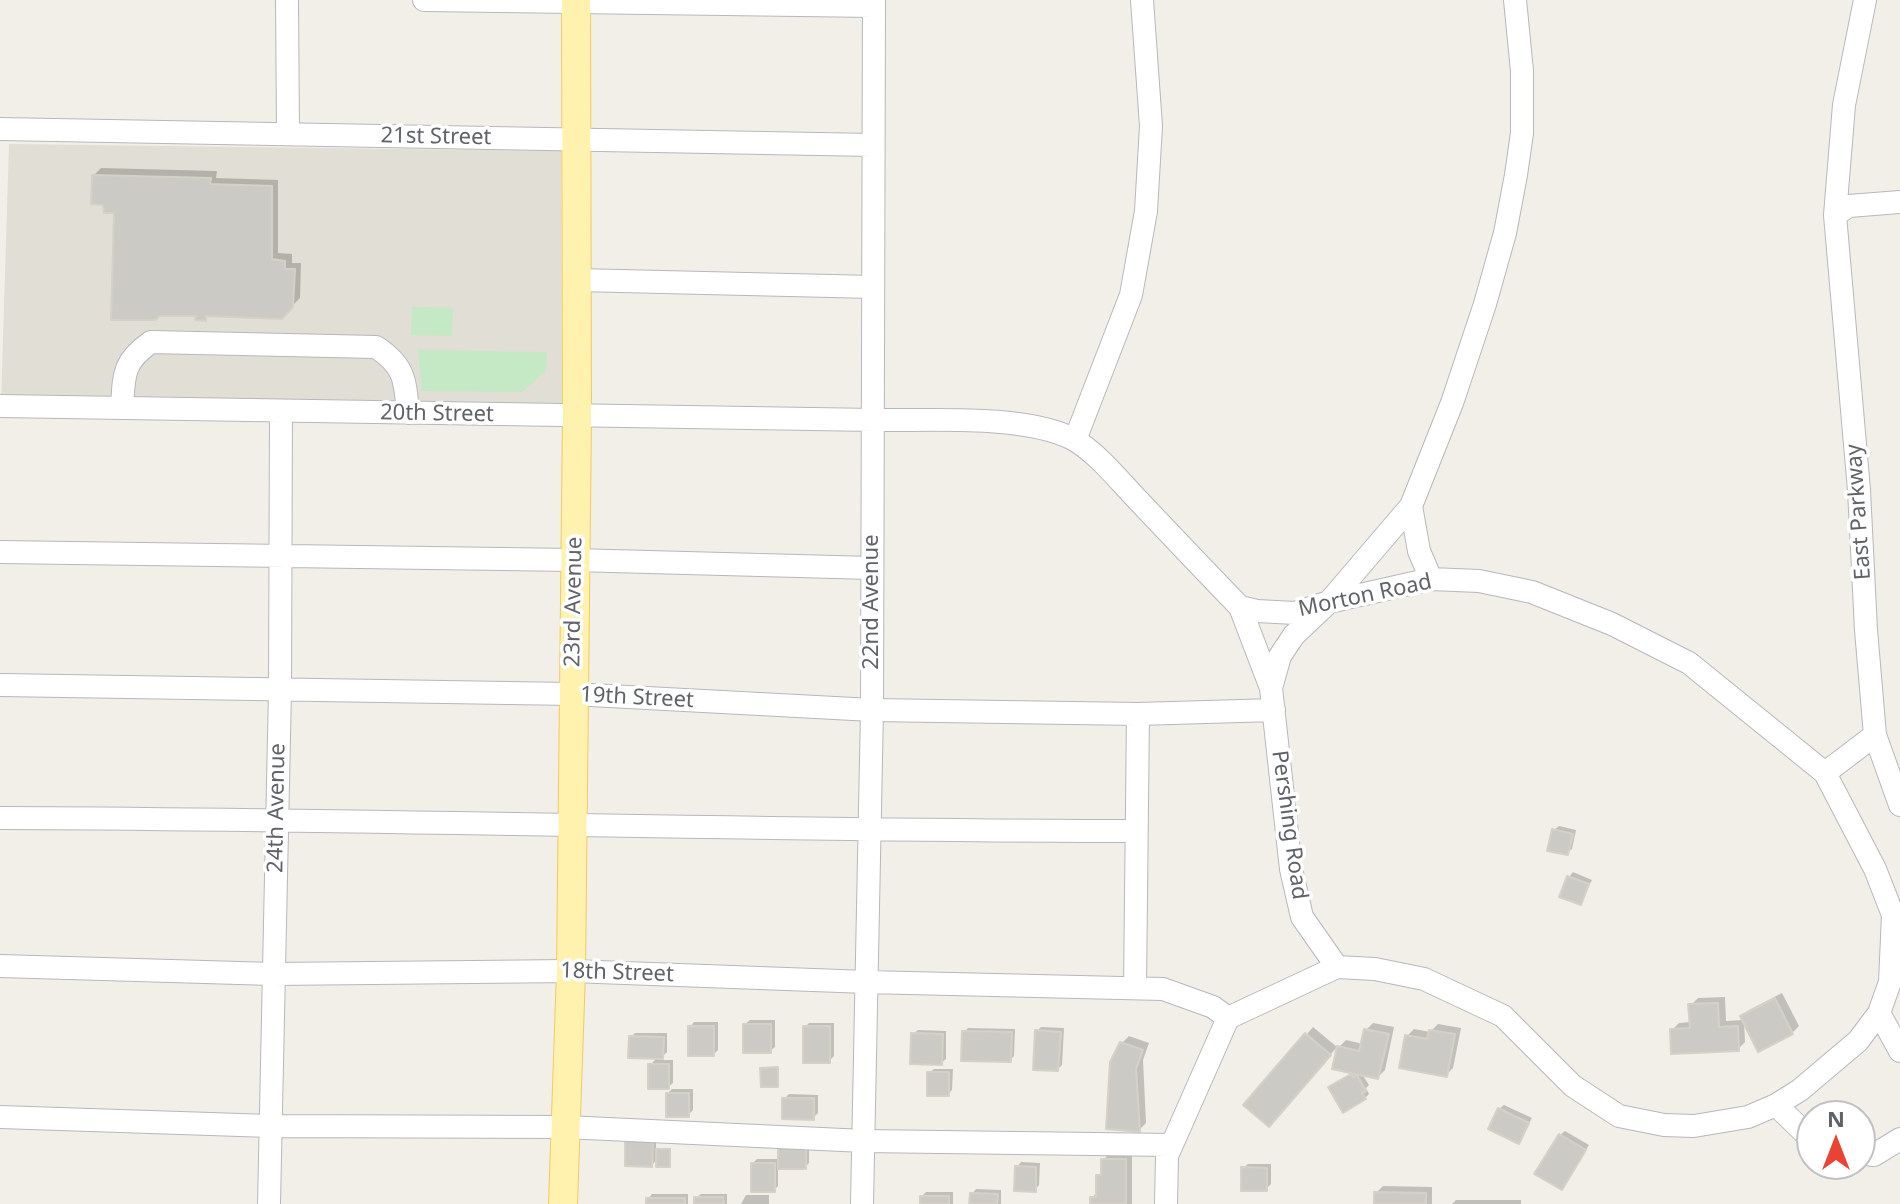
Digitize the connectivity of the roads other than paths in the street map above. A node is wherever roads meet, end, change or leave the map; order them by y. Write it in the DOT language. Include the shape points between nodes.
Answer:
graph roads {
  1 [pos="287,0"];
  2 [pos="424,0"];
  3 [pos="1142,0"];
  4 [pos="1515,0"];
  5 [pos="1865,0"];
  6 [pos="576,1"];
  7 [pos="874,3"];
  8 [pos="0,129"];
  9 [pos="288,133"];
  10 [pos="577,140"];
  11 [pos="873,145"];
  12 [pos="1900,202"];
  13 [pos="1835,215"];
  14 [pos="578,280"];
  15 [pos="873,287"];
  16 [pos="0,406"];
  17 [pos="122,408"];
  18 [pos="281,411"];
  19 [pos="408,413"];
  20 [pos="577,416"];
  21 [pos="874,420"];
  22 [pos="1075,440"];
  23 [pos="1411,506"];
  24 [pos="0,552"];
  25 [pos="280,555"];
  26 [pos="574,560"];
  27 [pos="872,568"];
  28 [pos="1431,579"];
  29 [pos="1329,602"];
  30 [pos="1240,607"];
  31 [pos="0,685"];
  32 [pos="280,690"];
  33 [pos="572,694"];
  34 [pos="1272,699"];
  35 [pos="872,710"];
  36 [pos="1138,714"];
  37 [pos="1875,735"];
  38 [pos="1825,773"];
  39 [pos="1900,805"];
  40 [pos="0,818"];
  41 [pos="277,818"];
  42 [pos="572,823"];
  43 [pos="870,831"];
  44 [pos="1135,831"];
  45 [pos="1896,913"];
  46 [pos="0,966"];
  47 [pos="1337,967"];
  48 [pos="571,971"];
  49 [pos="273,974"];
  50 [pos="867,982"];
  51 [pos="1135,988"];
  52 [pos="1879,1013"];
  53 [pos="1228,1018"];
  54 [pos="1900,1051"];
  55 [pos="1776,1105"];
  56 [pos="0,1117"];
  57 [pos="1796,1124"];
  58 [pos="270,1126"];
  59 [pos="565,1127"];
  60 [pos="1900,1139"];
  61 [pos="864,1141"];
  62 [pos="1171,1145"];
  63 [pos="1876,1154"];
  64 [pos="269,1204"];
  65 [pos="563,1204"];
  66 [pos="862,1204"];
  67 [pos="1166,1204"];
  1 -- 9 [label="street"];
  2 -- 6 [label="street"];
  3 -- 22 [label="street" via="1151,126 1146,211 1131,295"];
  4 -- 23 [label="street, Pershing Road" via="1522,133 1505,233 1452,403"];
  5 -- 13 [label="street, East Parkway" via="1844,105"];
  6 -- 7 [label="street"];
  6 -- 10 [label="main road, 23rd Avenue"];
  7 -- 11 [label="street, 22nd Avenue"];
  8 -- 9 [label="street, 21st Street"];
  9 -- 10 [label="street, 21st Street"];
  10 -- 11 [label="street, 21st Street"];
  10 -- 14 [label="main road, 23rd Avenue"];
  11 -- 15 [label="street, 22nd Avenue"];
  12 -- 13 [label="street" via="1849,206"];
  13 -- 37 [label="street, East Parkway"];
  14 -- 15 [label="street"];
  14 -- 20 [label="main road, 23rd Avenue"];
  15 -- 21 [label="street, 22nd Avenue"];
  16 -- 17 [label="street, 20th Street"];
  17 -- 18 [label="street, 20th Street"];
  17 -- 19 [label="street" via="125,370 134,354 151,342 376,347 395,360 405,382"];
  18 -- 19 [label="street, 20th Street"];
  18 -- 25 [label="street, 24th Avenue"];
  19 -- 20 [label="street, 20th Street"];
  20 -- 21 [label="street, 20th Street"];
  20 -- 26 [label="main road, 23rd Avenue"];
  21 -- 22 [label="street" via="1009,424"];
  21 -- 27 [label="street, 22nd Avenue"];
  22 -- 30 [label="street"];
  23 -- 28 [label="street" via="1419,551"];
  23 -- 29 [label="street, Pershing Road"];
  24 -- 25 [label="street"];
  25 -- 26 [label="street"];
  25 -- 32 [label="street, 24th Avenue"];
  26 -- 27 [label="street"];
  26 -- 33 [label="main road, 23rd Avenue"];
  27 -- 35 [label="street, 22nd Avenue"];
  28 -- 29 [label="street, Morton Road"];
  28 -- 38 [label="street, Morton Road" via="1479,581 1532,592 1612,624 1689,663"];
  29 -- 30 [label="street, Morton Road" via="1295,613"];
  29 -- 34 [label="street, Pershing Road" via="1280,656"];
  30 -- 34 [label="street, Pershing Road"];
  31 -- 32 [label="street, 19th Street"];
  32 -- 33 [label="street, 19th Street"];
  32 -- 41 [label="street, 24th Avenue"];
  33 -- 35 [label="street, 19th Street"];
  33 -- 42 [label="main road, 23rd Avenue"];
  34 -- 36 [label="street, 19th Street"];
  34 -- 47 [label="street, Pershing Road" via="1291,869 1302,917"];
  35 -- 36 [label="street, 19th Street"];
  35 -- 43 [label="street, 22nd Avenue"];
  36 -- 44 [label="street"];
  37 -- 38 [label="street"];
  37 -- 39 [label="street, East Parkway"];
  38 -- 45 [label="street"];
  40 -- 41 [label="street"];
  41 -- 42 [label="street"];
  41 -- 49 [label="street, 24th Avenue"];
  42 -- 43 [label="street"];
  42 -- 48 [label="main road, 23rd Avenue"];
  43 -- 44 [label="street"];
  43 -- 50 [label="street, 22nd Avenue"];
  44 -- 51 [label="street"];
  45 -- 52 [label="street" via="1890,982"];
  46 -- 49 [label="street, 18th Street"];
  47 -- 53 [label="street"];
  47 -- 55 [label="street" via="1424,979 1503,1016 1573,1086 1619,1116 1694,1126 1748,1117"];
  48 -- 49 [label="street, 18th Street"];
  48 -- 50 [label="street, 18th Street"];
  48 -- 59 [label="main road, 23rd Avenue"];
  49 -- 58 [label="street, 24th Avenue"];
  50 -- 51 [label="street, 18th Street"];
  50 -- 61 [label="street, 22nd Avenue"];
  51 -- 53 [label="street, 18th Street" via="1163,989"];
  52 -- 54 [label="street"];
  52 -- 55 [label="street" via="1858,1041"];
  53 -- 62 [label="street"];
  55 -- 57 [label="street"];
  56 -- 58 [label="street"];
  58 -- 59 [label="street"];
  58 -- 64 [label="street, 24th Avenue"];
  59 -- 61 [label="street"];
  59 -- 65 [label="main road, 23rd Avenue"];
  60 -- 63 [label="street"];
  61 -- 62 [label="street"];
  61 -- 66 [label="street, 22nd Avenue"];
  62 -- 67 [label="street"];
}
